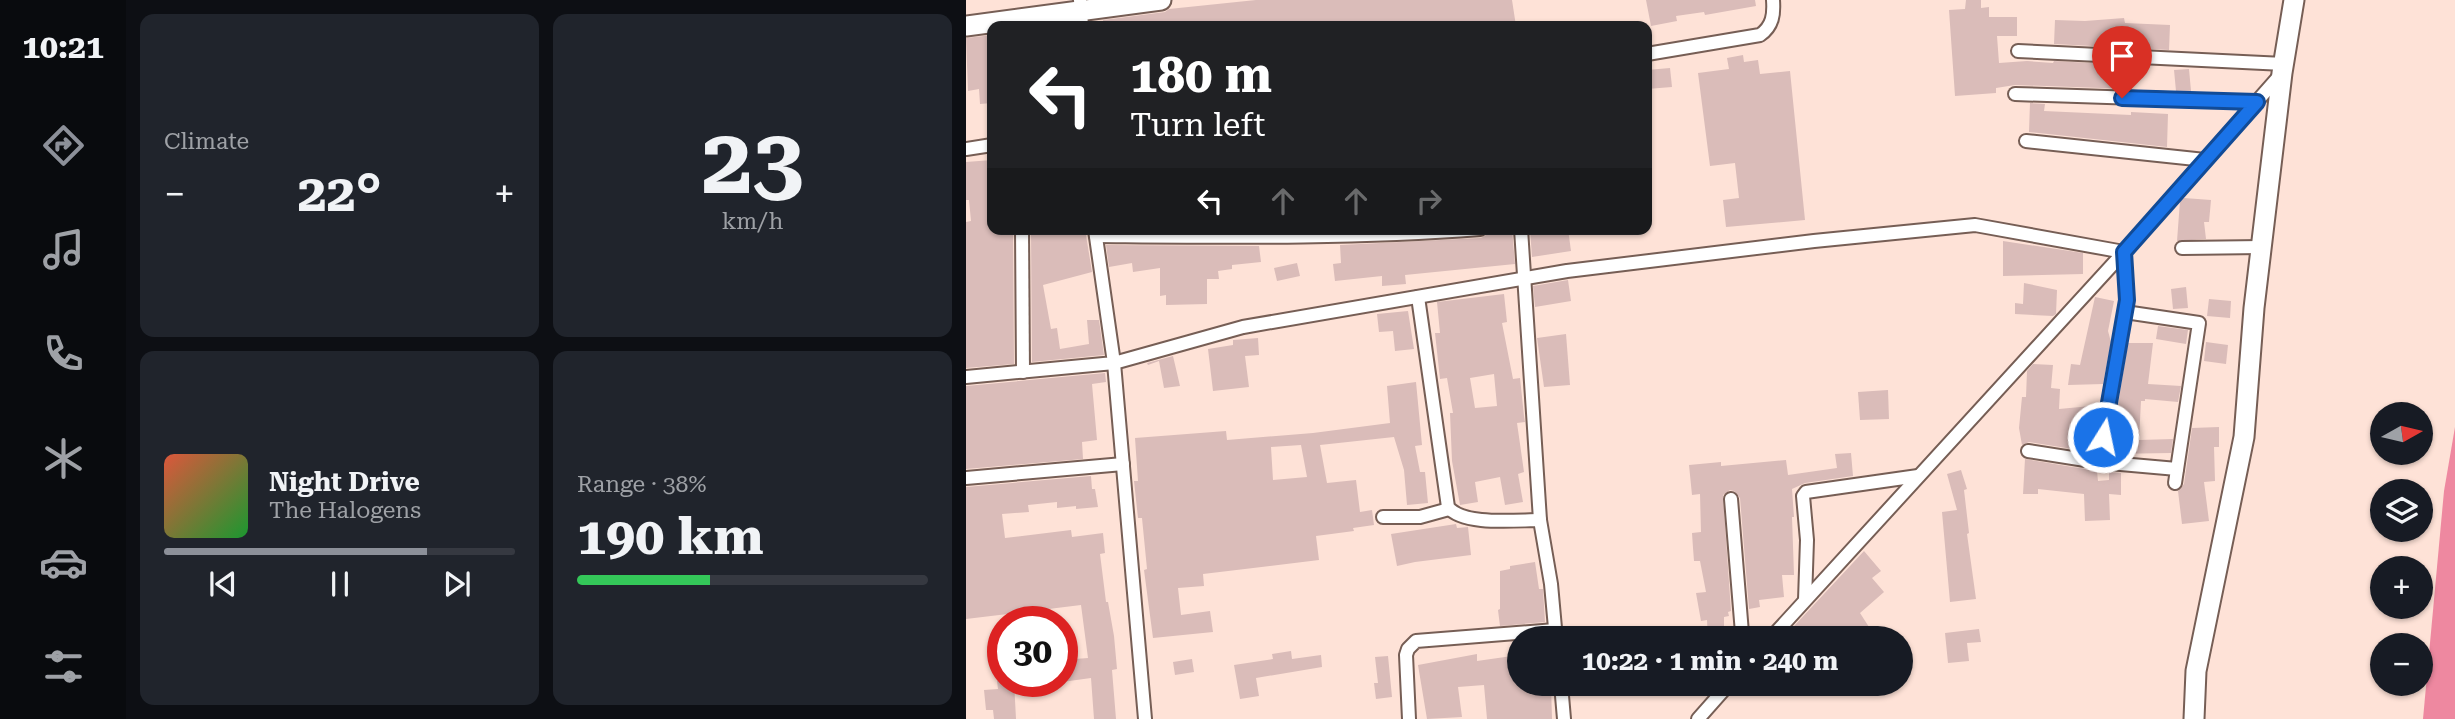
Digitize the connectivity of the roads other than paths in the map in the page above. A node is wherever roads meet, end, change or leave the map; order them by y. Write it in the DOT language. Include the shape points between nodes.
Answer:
graph roads {
  1 [pos="1161,0"];
  2 [pos="1773,0"];
  3 [pos="2294,0"];
  4 [pos="1081,12"];
  5 [pos="1007,21"];
  6 [pos="987,23"];
  7 [pos="966,26"];
  8 [pos="2018,51"];
  9 [pos="1652,53"];
  10 [pos="2283,69"];
  11 [pos="2015,94"];
  12 [pos="2257,102"];
  13 [pos="2026,141"];
  14 [pos="987,146"];
  15 [pos="966,149"];
  16 [pos="2205,160"];
  17 [pos="1022,235"];
  18 [pos="1095,235"];
  19 [pos="1195,235"];
  20 [pos="1376,235"];
  21 [pos="1522,235"];
  22 [pos="2262,247"];
  23 [pos="2182,248"];
  24 [pos="2124,252"];
  25 [pos="1526,278"];
  26 [pos="1418,297"];
  27 [pos="2125,312"];
  28 [pos="1114,363"];
  29 [pos="1024,372"];
  30 [pos="966,377"];
  31 [pos="2028,451"];
  32 [pos="2098,462"];
  33 [pos="1123,464"];
  34 [pos="2177,469"];
  35 [pos="1918,476"];
  36 [pos="966,478"];
  37 [pos="2175,483"];
  38 [pos="1731,499"];
  39 [pos="1449,509"];
  40 [pos="1383,517"];
  41 [pos="1540,520"];
  42 [pos="1805,600"];
  43 [pos="1555,626"];
  44 [pos="1741,626"];
  45 [pos="1782,626"];
  46 [pos="1507,637"];
  47 [pos="1562,696"];
  48 [pos="1718,696"];
  49 [pos="1145,719"];
  50 [pos="1409,719"];
  51 [pos="1564,719"];
  52 [pos="1698,719"];
  53 [pos="2194,719"];
  1 -- 4 [label="main road"];
  2 -- 9 [label="street" via="1773,17 1760,35"];
  3 -- 10 [label="main road"];
  4 -- 5 [label="main road"];
  6 -- 7 [label="main road"];
  8 -- 10 [label="street"];
  10 -- 12 [label="street"];
  10 -- 22 [label="main road"];
  11 -- 12 [label="street"];
  12 -- 16 [label="street"];
  13 -- 16 [label="street"];
  14 -- 15 [label="street"];
  16 -- 24 [label="street"];
  17 -- 29 [label="street"];
  18 -- 28 [label="street"];
  19 -- 20 [label="street"];
  21 -- 25 [label="street"];
  22 -- 23 [label="street"];
  22 -- 53 [label="main road" via="2244,437 2196,671"];
  24 -- 25 [label="street" via="1975,225"];
  24 -- 27 [label="street"];
  24 -- 35 [label="street"];
  25 -- 26 [label="street"];
  25 -- 41 [label="street"];
  26 -- 28 [label="street" via="1243,327"];
  26 -- 39 [label="street"];
  27 -- 32 [label="street"];
  27 -- 34 [label="street" via="2199,323"];
  28 -- 29 [label="street"];
  28 -- 33 [label="street"];
  29 -- 30 [label="street"];
  31 -- 32 [label="street"];
  32 -- 34 [label="street"];
  33 -- 36 [label="street"];
  33 -- 49 [label="street"];
  34 -- 37 [label="street"];
  35 -- 42 [label="street"];
  35 -- 42 [label="street" via="1806,492"];
  38 -- 44 [label="street"];
  39 -- 40 [label="street" via="1420,517"];
  39 -- 41 [label="street" via="1469,519"];
  41 -- 43 [label="street"];
  42 -- 45 [label="street"];
  46 -- 50 [label="street" via="1416,641 1406,655"];
  47 -- 51 [label="street"];
  48 -- 52 [label="street"];
}
